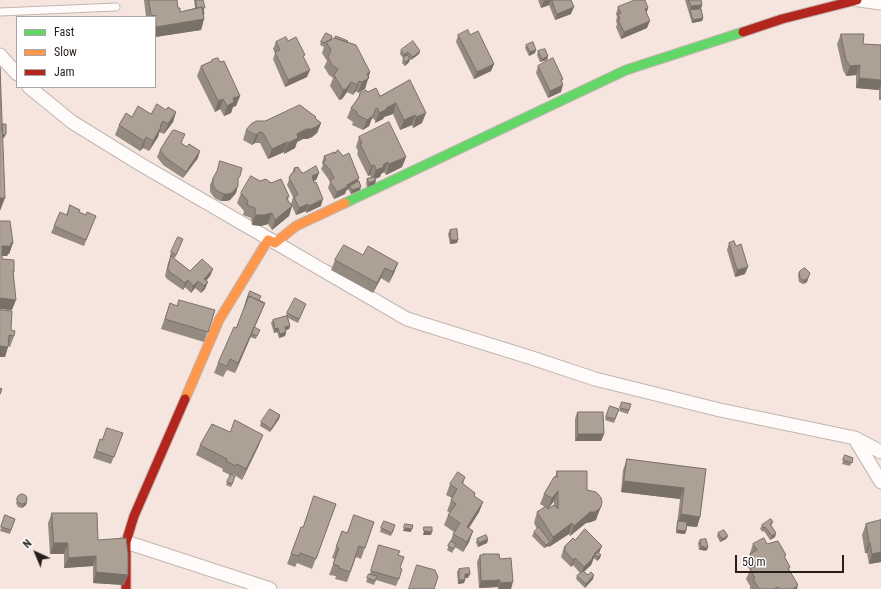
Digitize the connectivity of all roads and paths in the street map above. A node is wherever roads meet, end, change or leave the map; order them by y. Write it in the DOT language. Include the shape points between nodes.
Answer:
graph roads {
  1 [pos="858,0"];
  2 [pos="881,3"];
  3 [pos="116,8"];
  4 [pos="0,12"];
  5 [pos="0,55"];
  6 [pos="16,73"];
  7 [pos="30,88"];
  8 [pos="275,243"];
  9 [pos="855,438"];
  10 [pos="881,452"];
  11 [pos="881,482"];
  12 [pos="126,542"];
  13 [pos="126,589"];
  14 [pos="270,589"];
  1 -- 2 [label="street"];
  1 -- 8 [label="street" via="782,19 626,70 296,226"];
  3 -- 4 [label="lane"];
  5 -- 6 [label="street"];
  7 -- 8 [label="street" via="72,122"];
  8 -- 9 [label="street" via="407,319 595,379 720,410"];
  8 -- 12 [label="street" via="268,240 219,320 134,516"];
  9 -- 10 [label="street"];
  9 -- 11 [label="street"];
  12 -- 13 [label="street"];
  12 -- 14 [label="street"];
}
